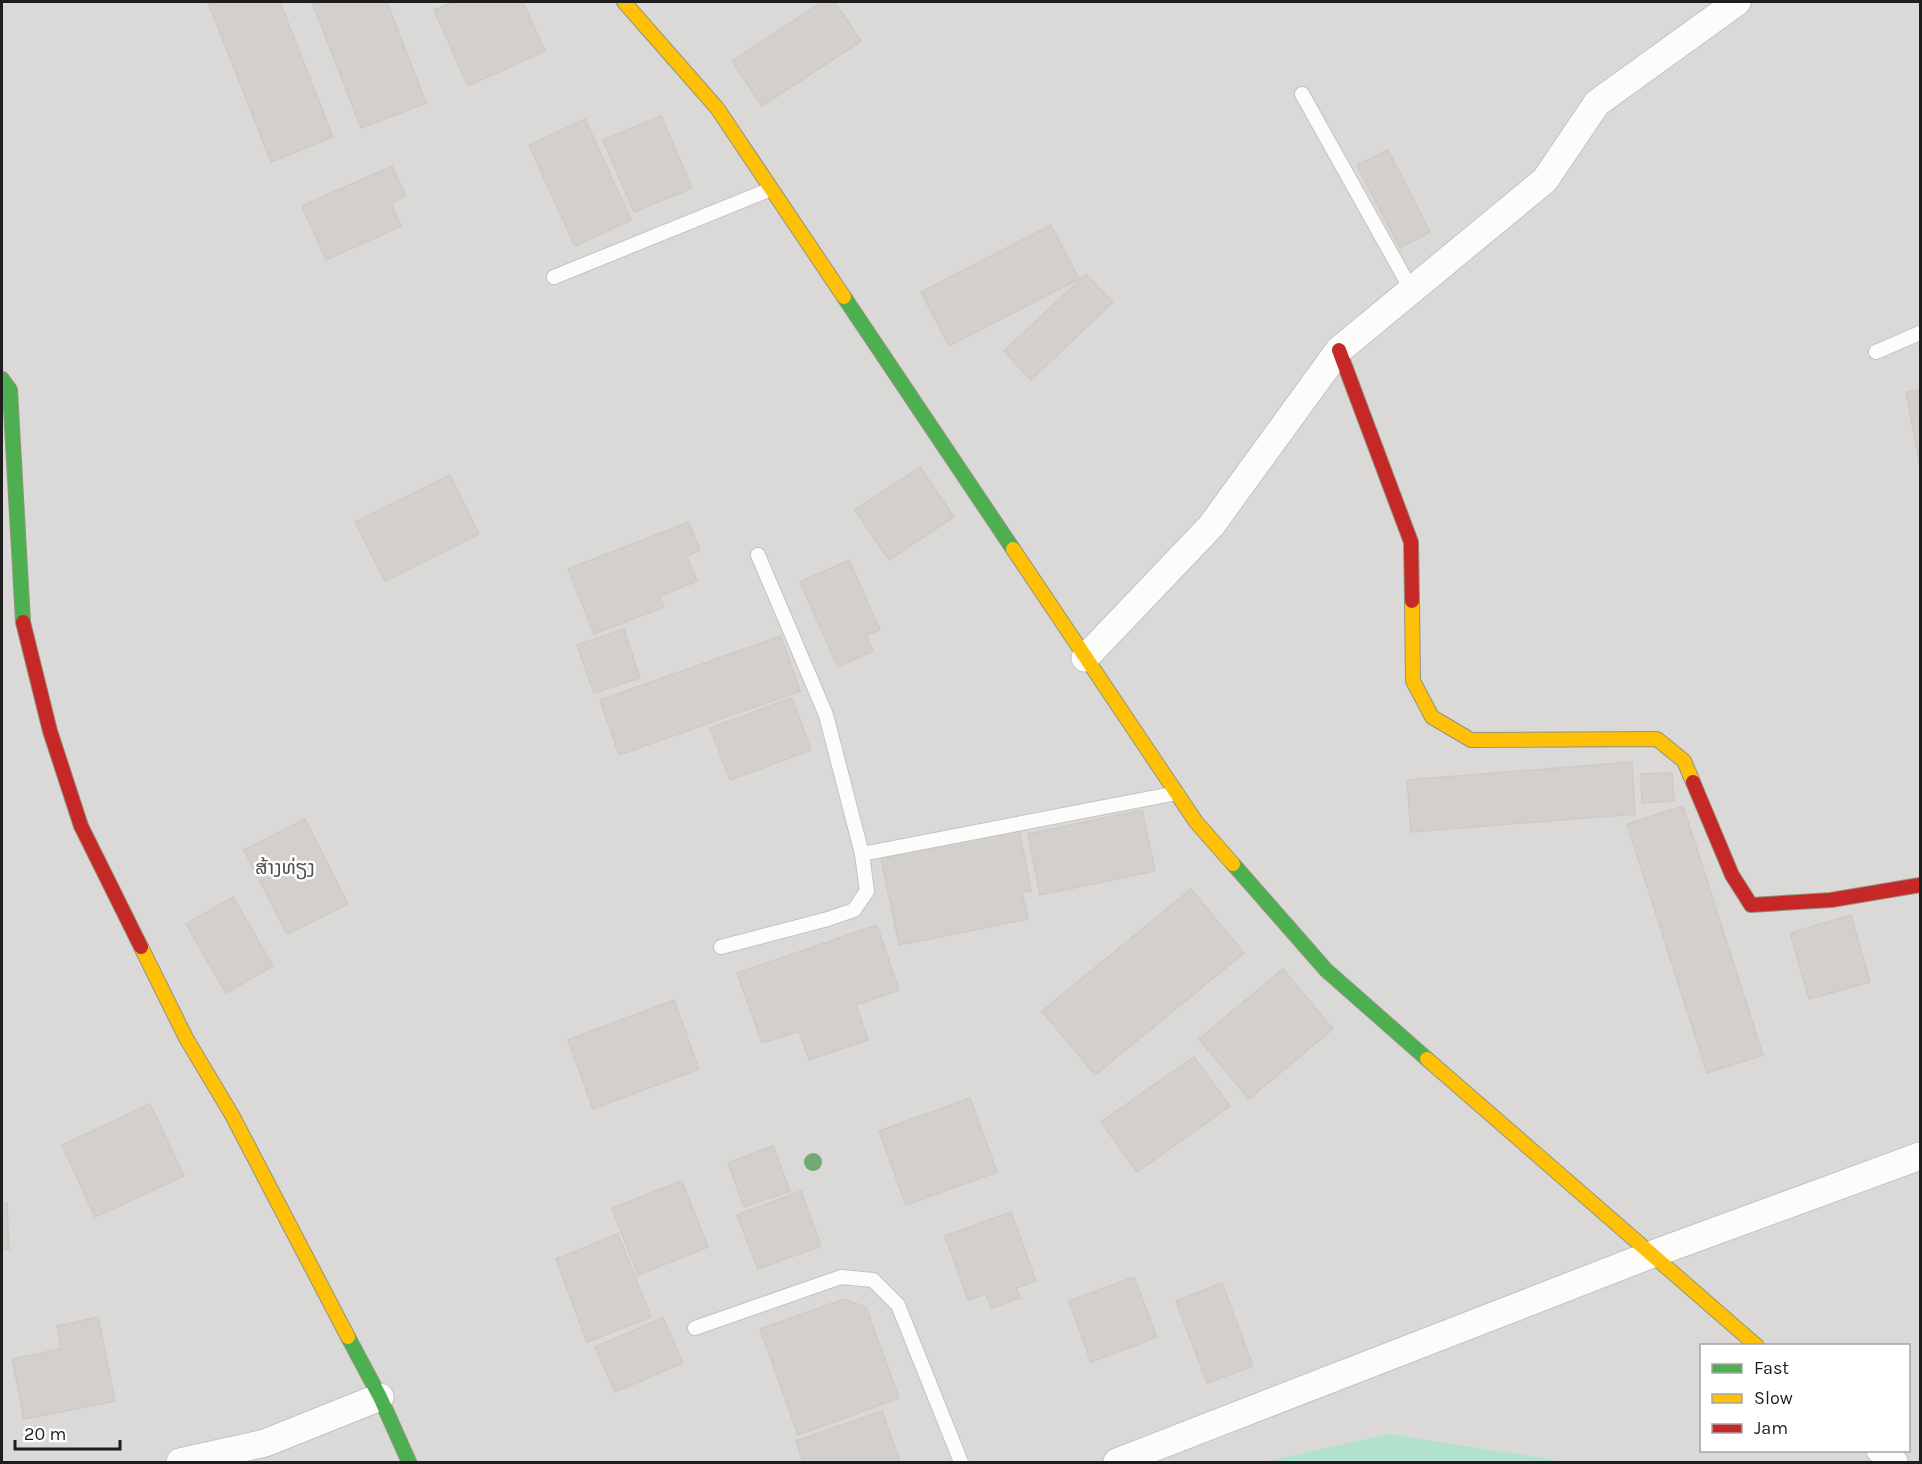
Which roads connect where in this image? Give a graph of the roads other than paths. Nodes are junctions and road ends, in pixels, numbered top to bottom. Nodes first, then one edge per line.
1 (624, 2) edge
2 (1737, 2) edge
3 (1302, 94) dead end
4 (771, 189) junction
5 (554, 277) dead end
6 (1412, 291) junction
7 (1920, 333) edge
8 (1339, 350) junction
9 (1876, 352) dead end
10 (2, 379) edge
11 (758, 555) dead end
12 (1085, 658) junction
13 (1177, 794) junction
14 (862, 854) junction
15 (1920, 885) edge
16 (721, 947) dead end
17 (1920, 1156) edge
18 (1650, 1255) junction
19 (695, 1328) dead end
20 (1755, 1344) edge
21 (380, 1396) junction
22 (1882, 1452) edge
23 (180, 1462) edge
24 (409, 1462) edge
25 (961, 1462) edge
26 (1117, 1462) edge
27 (1894, 1462) edge

1 - 4 street
2 - 6 street
3 - 6 lane
4 - 5 lane
4 - 12 street
6 - 8 street
7 - 9 lane
8 - 12 street
8 - 15 street
10 - 21 street
11 - 14 lane
12 - 13 street
13 - 14 lane
13 - 18 street
14 - 16 lane
17 - 18 street
18 - 20 street
18 - 26 street
19 - 25 lane
21 - 23 street
21 - 24 street
22 - 27 street

